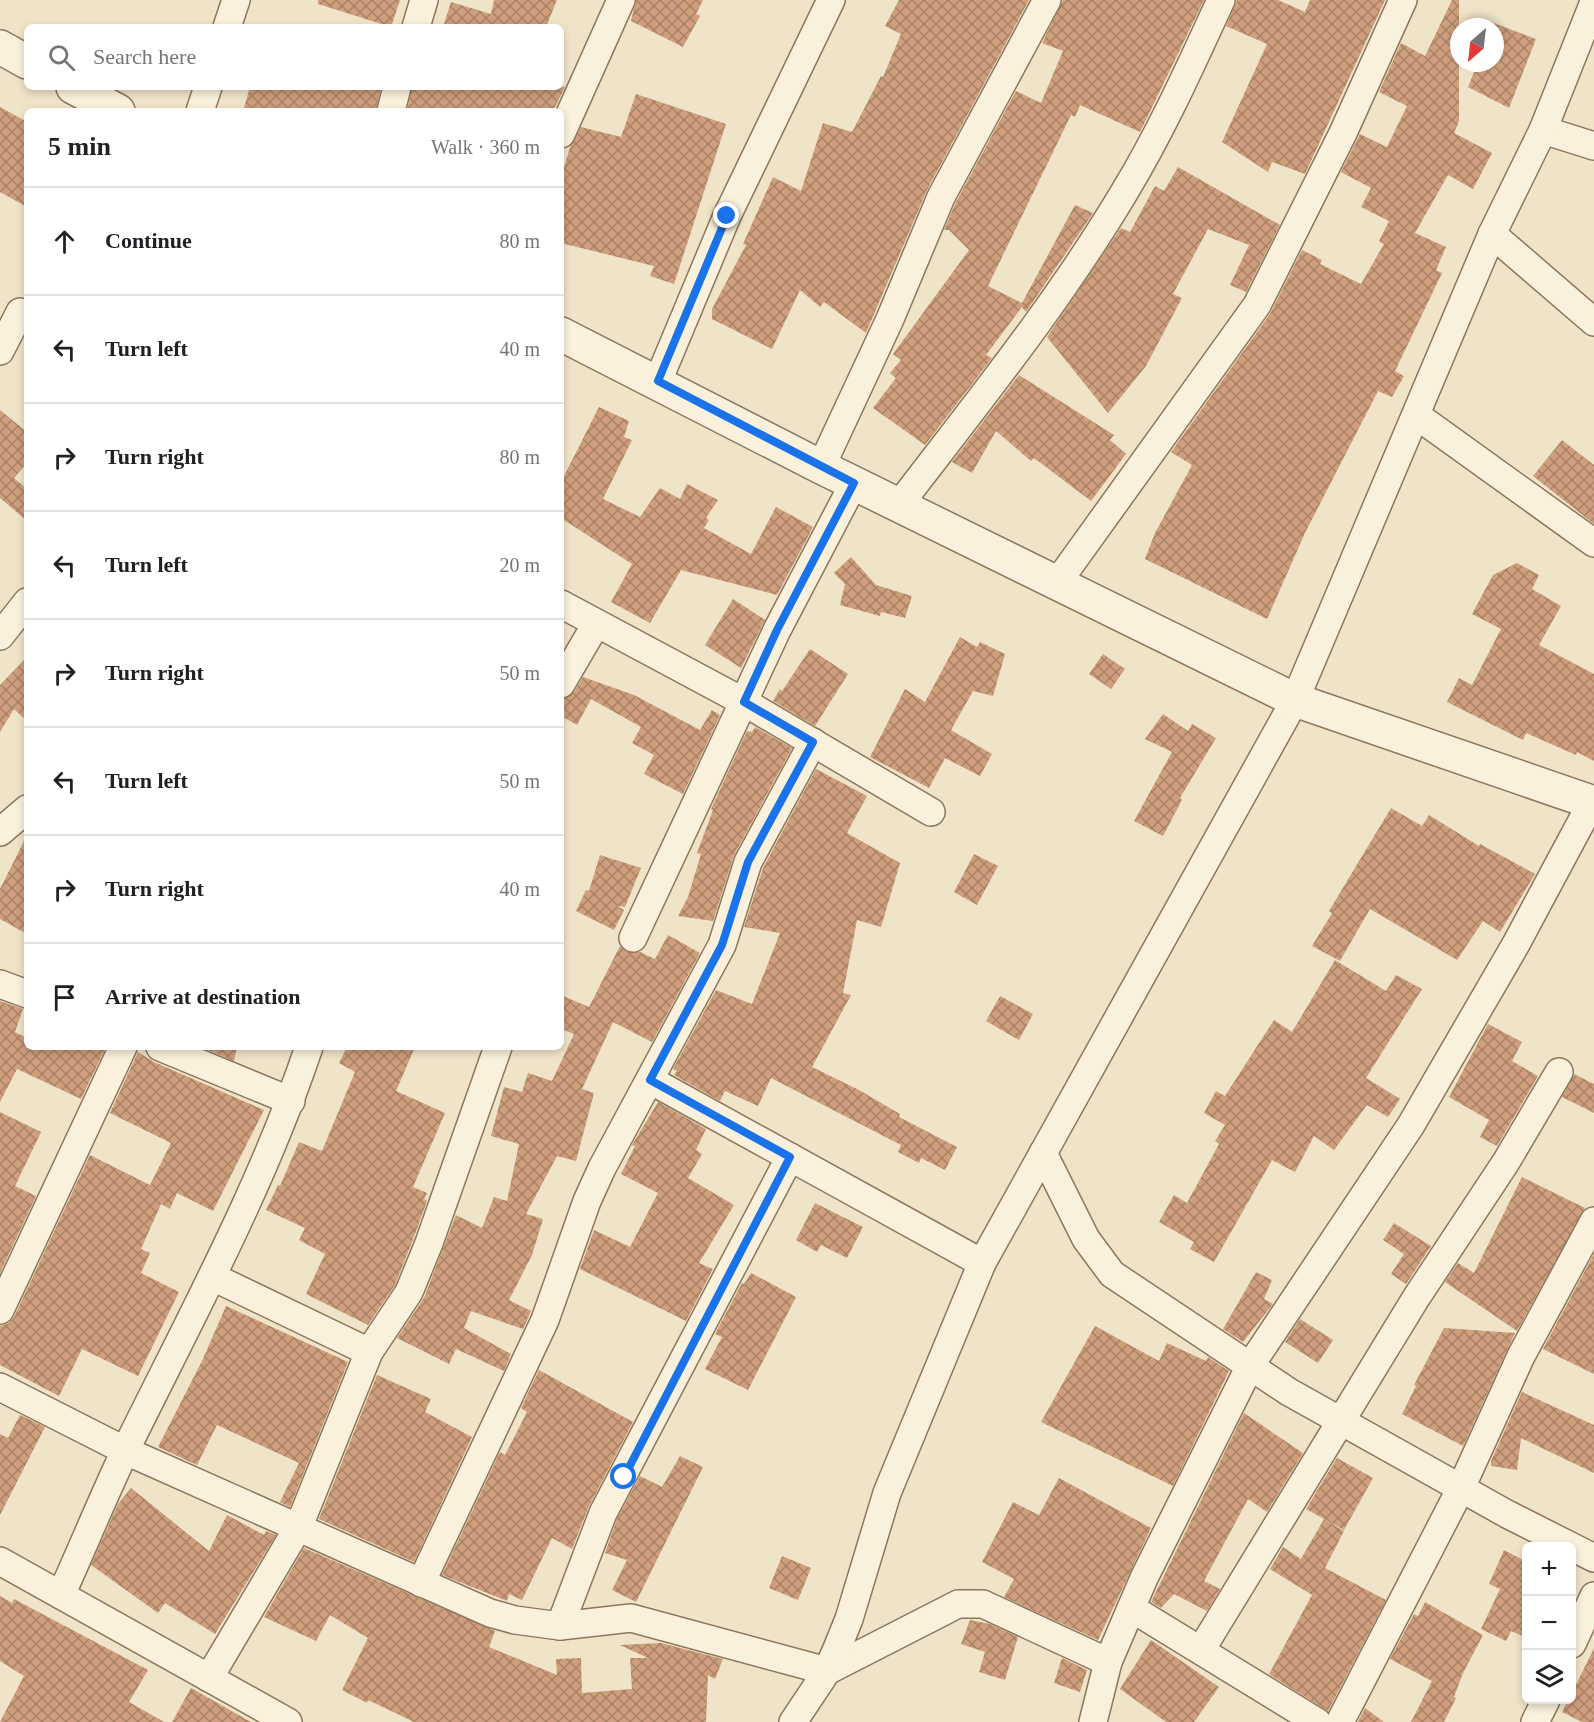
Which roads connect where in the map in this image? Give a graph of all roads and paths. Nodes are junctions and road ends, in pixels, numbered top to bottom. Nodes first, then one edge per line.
1 (236, 0) edge
2 (424, 0) edge
3 (621, 0) edge
4 (831, 0) edge
5 (1047, 0) edge
6 (1221, 0) edge
7 (1403, 0) edge
8 (1594, 2) edge
9 (228, 24) edge
10 (417, 24) edge
11 (0, 47) edge
12 (24, 60) edge
13 (80, 90) edge
14 (207, 90) edge
15 (396, 90) edge
16 (112, 108) edge
17 (201, 108) edge
18 (392, 108) edge
19 (564, 127) edge
20 (1543, 130) junction
21 (1594, 146) edge
22 (1492, 234) junction
23 (16, 310) edge
24 (1594, 322) edge
25 (564, 335) edge
26 (0, 351) edge
27 (658, 381) junction
28 (1416, 415) junction
29 (821, 467) junction
30 (854, 483) junction
31 (899, 505) junction
32 (1594, 543) edge
33 (1057, 583) junction
34 (24, 606) edge
35 (564, 606) edge
36 (596, 624) junction
37 (0, 636) edge
38 (564, 679) edge
39 (1296, 700) junction
40 (744, 702) junction
41 (813, 742) junction
42 (1593, 803) edge
43 (24, 812) edge
44 (931, 812) dead end
45 (0, 832) edge
46 (633, 938) dead end
47 (0, 984) edge
48 (24, 993) edge
49 (122, 1050) edge
50 (167, 1050) edge
51 (308, 1050) edge
52 (497, 1050) edge
53 (1559, 1072) dead end
54 (650, 1080) junction
55 (291, 1101) junction
56 (1043, 1153) junction
57 (790, 1157) junction
58 (1594, 1221) edge
59 (982, 1263) junction
60 (213, 1277) junction
61 (0, 1310) edge
62 (369, 1352) junction
63 (1250, 1366) junction
64 (0, 1387) edge
65 (1340, 1420) junction
66 (126, 1451) junction
67 (1461, 1488) junction
68 (299, 1526) junction
69 (1594, 1558) edge
70 (0, 1561) edge
71 (421, 1583) junction
72 (62, 1595) junction
73 (1594, 1596) edge
74 (1131, 1608) junction
75 (560, 1626) junction
76 (1576, 1635) edge
77 (1201, 1650) junction
78 (1108, 1662) junction
79 (827, 1671) junction
80 (209, 1678) junction
81 (1544, 1704) edge
82 (288, 1722) edge
83 (793, 1722) edge
84 (1093, 1722) edge
85 (1317, 1722) edge
86 (1340, 1722) edge
87 (1535, 1722) edge

1 - 9 street
2 - 10 street
3 - 19 street
4 - 27 street
5 - 29 street
6 - 31 street
7 - 33 street
8 - 20 street
11 - 12 street
13 - 16 street
14 - 17 street
15 - 18 street
20 - 21 street
20 - 22 street
22 - 24 street
22 - 28 street
23 - 26 street
25 - 27 street
27 - 29 street
28 - 32 street
28 - 39 street
29 - 30 street
30 - 31 street
30 - 40 street
31 - 33 street
33 - 39 street
34 - 37 street
35 - 36 street
36 - 38 street
36 - 40 street
39 - 42 street
39 - 56 street
40 - 41 street
40 - 46 street
41 - 44 street
41 - 54 street
42 - 63 street
43 - 45 street
47 - 48 street
49 - 61 street
50 - 55 street
51 - 55 street
52 - 62 street
53 - 65 street
54 - 57 street
54 - 71 street
55 - 60 street
56 - 59 street
56 - 63 street
57 - 59 street
57 - 75 street
58 - 67 street
59 - 79 street
60 - 62 street
60 - 66 street
62 - 68 street
63 - 65 street
63 - 74 street
64 - 66 street
65 - 67 street
65 - 77 street
66 - 68 street
66 - 72 street
67 - 69 street
67 - 86 street
68 - 71 street
68 - 80 street
70 - 72 street
71 - 75 street
72 - 80 street
73 - 76 street
74 - 77 street
74 - 78 street
75 - 79 street
77 - 85 street
78 - 79 street
78 - 84 street
79 - 83 street
80 - 82 street
81 - 87 street

